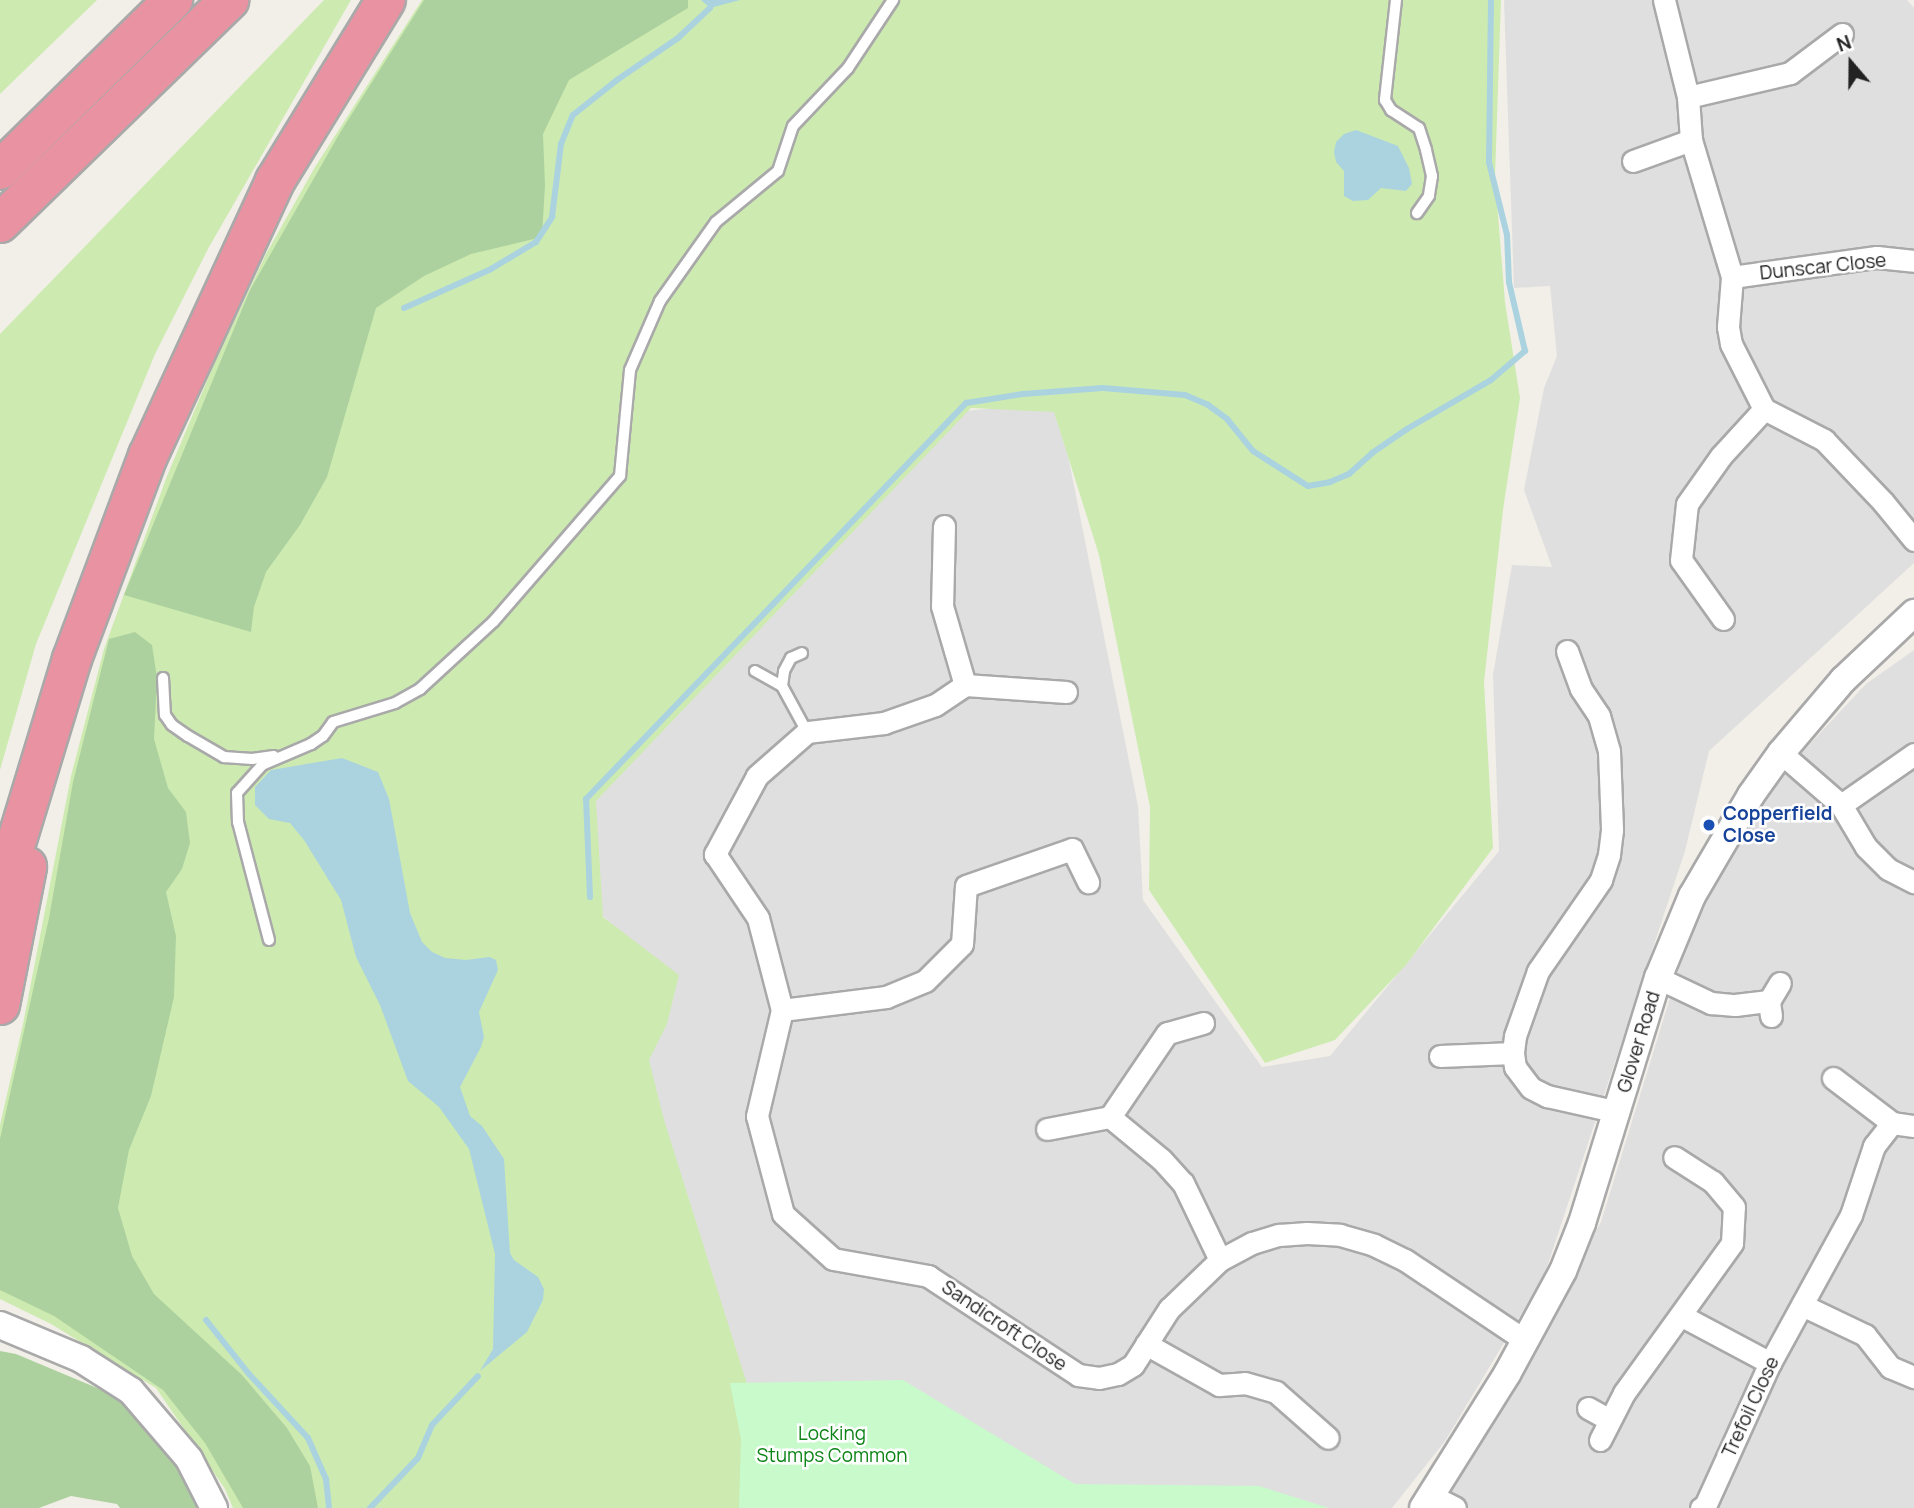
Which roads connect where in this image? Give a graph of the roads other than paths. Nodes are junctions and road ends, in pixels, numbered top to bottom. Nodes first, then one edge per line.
1 (173, 0) edge
2 (229, 0) edge
3 (386, 0) edge
4 (893, 0) edge
5 (1396, 0) edge
6 (1664, 0) edge
7 (1842, 34) dead end
8 (1688, 97) junction
9 (1691, 140) junction
10 (1633, 161) dead end
11 (0, 170) edge
12 (1417, 213) dead end
13 (0, 223) edge
14 (1914, 261) edge
15 (1732, 277) junction
16 (1764, 409) junction
17 (944, 526) dead end
18 (1914, 540) edge
19 (95, 600) junction
20 (1914, 613) edge
21 (1723, 620) dead end
22 (1567, 651) dead end
23 (802, 653) dead end
24 (755, 671) dead end
25 (163, 678) dead end
26 (965, 685) junction
27 (782, 686) junction
28 (1066, 692) dead end
29 (807, 732) junction
30 (1781, 753) junction
31 (1914, 754) edge
32 (280, 755) junction
33 (1842, 805) junction
34 (1914, 881) edge
35 (1088, 882) dead end
36 (0, 896) edge
37 (269, 940) dead end
38 (1658, 978) junction
39 (1774, 1000) dead end
40 (0, 1005) edge
41 (782, 1010) junction
42 (1203, 1023) dead end
43 (1513, 1053) junction
44 (1440, 1056) dead end
45 (1833, 1078) dead end
46 (1618, 1112) junction
47 (1110, 1117) junction
48 (1892, 1123) junction
49 (1914, 1126) edge
50 (1047, 1129) dead end
51 (1674, 1157) dead end
52 (1220, 1260) junction
53 (1802, 1305) junction
54 (1682, 1316) junction
55 (0, 1325) edge
56 (1526, 1341) junction
57 (1146, 1344) junction
58 (1770, 1363) junction
59 (1914, 1377) edge
60 (1588, 1408) dead end
61 (1608, 1419) junction
62 (1328, 1438) dead end
63 (1600, 1440) dead end
64 (1427, 1502) edge
65 (1704, 1507) edge
66 (214, 1508) edge
67 (1455, 1508) edge

1 - 11 highway
2 - 13 highway
3 - 19 highway
4 - 32 lane
5 - 12 lane
6 - 8 street
7 - 8 street
8 - 9 street
9 - 10 street
9 - 15 street
14 - 15 street, Dunscar Close
15 - 16 street
16 - 18 street
16 - 21 street
17 - 26 street
19 - 36 highway
19 - 40 highway
20 - 30 street, Glover Road
22 - 43 street
23 - 27 lane
24 - 27 lane
25 - 32 lane
26 - 28 street
26 - 29 street
27 - 29 lane
29 - 41 street, Sandicroft Close
30 - 33 street
30 - 38 street, Glover Road
31 - 33 street
32 - 37 lane
33 - 34 street
35 - 41 street
38 - 39 street
38 - 46 street, Glover Road
41 - 57 street, Sandicroft Close
42 - 47 street
43 - 44 street
43 - 46 street
45 - 48 street
46 - 56 street, Glover Road
47 - 50 street
47 - 52 street
48 - 49 street
48 - 53 street, Trefoil Close
51 - 54 street
52 - 56 street, Sandicroft Close
52 - 57 street, Sandicroft Close
53 - 58 street, Trefoil Close
53 - 59 street
54 - 58 street
54 - 61 street
55 - 66 street
56 - 64 street, Glover Road
57 - 62 street
58 - 65 street, Trefoil Close
60 - 61 street
61 - 63 street
64 - 67 street

